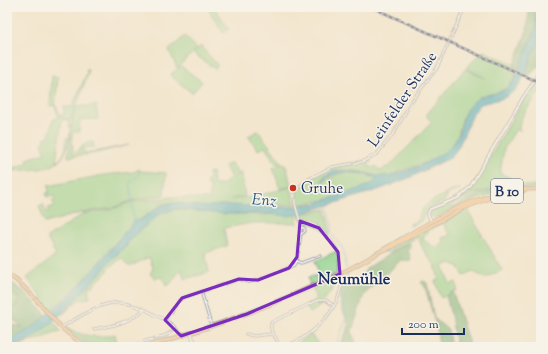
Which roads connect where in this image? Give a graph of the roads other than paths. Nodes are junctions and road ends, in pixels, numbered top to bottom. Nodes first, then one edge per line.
1 (465, 7) edge
2 (541, 72) edge
3 (541, 190) edge
4 (300, 221) junction
5 (432, 224) junction
6 (300, 227) junction
7 (300, 236) junction
8 (320, 256) dead end
9 (296, 261) junction
10 (342, 273) junction
11 (7, 274) edge
12 (201, 291) junction
13 (334, 306) junction
14 (144, 309) junction
15 (165, 320) junction
16 (62, 327) junction
17 (211, 327) junction
18 (175, 328) junction
19 (94, 329) dead end
20 (191, 333) junction
21 (246, 334) dead end
22 (272, 334) junction
23 (181, 336) junction
24 (139, 343) dead end
25 (219, 344) dead end
26 (91, 347) edge
27 (143, 347) edge
28 (201, 347) edge
29 (212, 347) edge
30 (279, 347) edge
31 (285, 347) edge

1 - 4 street, Leinfelder Straße
2 - 5 street
3 - 5 main road, B 10
4 - 6 street
4 - 10 street
5 - 10 main road, B 10
6 - 7 street
6 - 7 street
7 - 9 street
8 - 9 street
9 - 12 street
10 - 13 street
10 - 17 main road, B 10
11 - 16 main road
12 - 15 street
12 - 17 street
13 - 22 street
13 - 31 street
14 - 15 street
14 - 16 street
14 - 19 street
15 - 18 street
16 - 26 main road
17 - 20 main road, B 10
18 - 23 street
18 - 24 street
20 - 23 main road, B 10
20 - 28 street
21 - 22 street
22 - 30 street
23 - 27 main road, B 10
25 - 29 street

